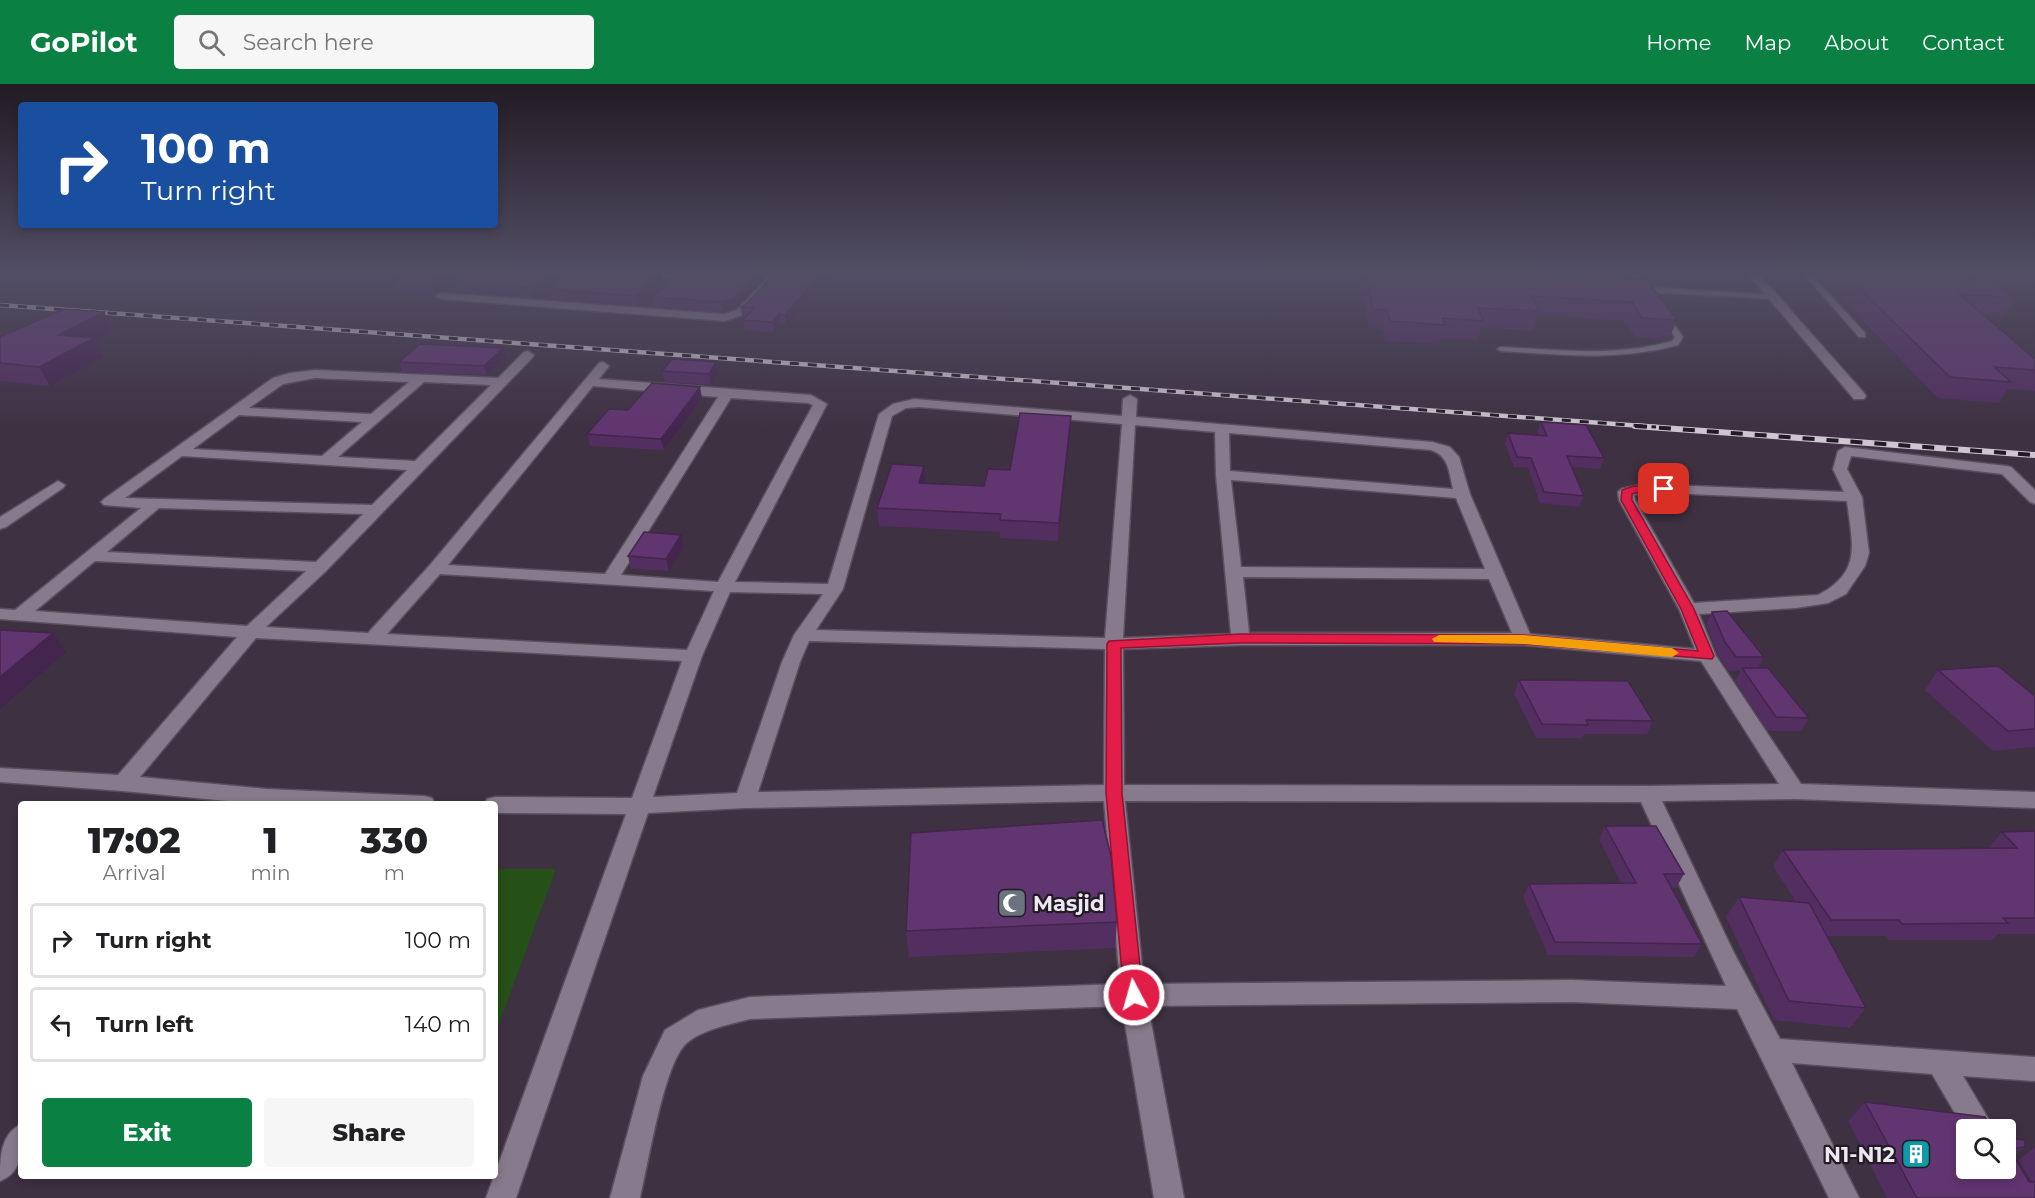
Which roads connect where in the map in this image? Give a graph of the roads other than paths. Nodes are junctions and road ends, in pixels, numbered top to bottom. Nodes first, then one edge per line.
1 (1670, 325) edge
2 (1797, 325) edge
3 (1853, 325) edge
4 (1862, 335) dead end
5 (1501, 349) dead end
6 (528, 356) dead end
7 (603, 366) dead end
8 (419, 380) junction
9 (502, 382) junction
10 (591, 382) junction
11 (727, 394) junction
12 (1858, 396) dead end
13 (1130, 399) dead end
14 (233, 411) junction
15 (373, 418) junction
16 (1129, 421) junction
17 (1222, 429) junction
18 (178, 452) junction
19 (327, 459) junction
20 (418, 466) junction
21 (1223, 475) junction
22 (58, 485) dead end
23 (1462, 494) junction
24 (1854, 497) junction
25 (2035, 499) edge
26 (155, 504) junction
27 (375, 510) junction
28 (0, 524) edge
29 (93, 556) junction
30 (320, 567) junction
31 (436, 569) junction
32 (1233, 572) junction
33 (1497, 574) junction
34 (610, 579) junction
35 (724, 587) junction
36 (835, 589) junction
37 (1688, 609) junction
38 (9, 615) edge
39 (251, 632) junction
40 (803, 635) junction
41 (374, 637) junction
42 (1241, 639) junction
43 (1524, 639) junction
44 (1114, 644) junction
45 (693, 656) junction
46 (1707, 656) junction
47 (0, 775) edge
48 (123, 783) junction
49 (1795, 791) junction
50 (1114, 793) junction
51 (1648, 794) junction
52 (745, 800) junction
53 (2035, 800) edge
54 (263, 801) edge
55 (498, 805) edge
56 (640, 806) junction
57 (1134, 995) junction
58 (1745, 998) junction
59 (1772, 1050) junction
60 (1939, 1062) junction
61 (2035, 1069) edge
62 (1974, 1119) edge
63 (18, 1142) edge
64 (0, 1167) edge
65 (501, 1198) edge
66 (626, 1198) edge
67 (1169, 1198) edge
68 (1844, 1198) edge

1 - 5 lane
2 - 12 street
3 - 4 lane
6 - 9 street
7 - 10 street
8 - 9 street
8 - 14 street
8 - 15 street
9 - 20 street
10 - 11 street
10 - 31 street
11 - 34 street
11 - 35 street
13 - 16 street
14 - 15 street
14 - 18 street
15 - 19 street
16 - 17 street
16 - 36 street
16 - 44 street
17 - 21 street
17 - 23 street
18 - 19 street
18 - 26 street
19 - 20 street
20 - 27 street
21 - 23 street
21 - 32 street
22 - 28 street
23 - 33 street
24 - 25 street
24 - 37 street
24 - 37 street
26 - 27 street
26 - 29 street
27 - 30 street
29 - 30 street
29 - 38 street
30 - 39 street
31 - 34 street
31 - 41 street
32 - 33 street
32 - 42 street
33 - 43 street
34 - 35 street
35 - 36 street
35 - 45 street
36 - 40 street
37 - 46 street
38 - 39 street
39 - 41 street
39 - 48 street
40 - 44 street
40 - 52 street
41 - 45 street
42 - 43 street
42 - 44 street
43 - 46 street
44 - 50 street
45 - 56 street
46 - 49 street
47 - 48 street
48 - 54 street
49 - 51 street
49 - 53 street
50 - 51 street
50 - 52 street
50 - 57 street
51 - 58 street
52 - 56 street
55 - 56 street
56 - 65 street
57 - 58 street
57 - 66 street
57 - 67 street
58 - 59 street
59 - 60 street
59 - 68 street
60 - 61 street
60 - 62 street
63 - 64 street

